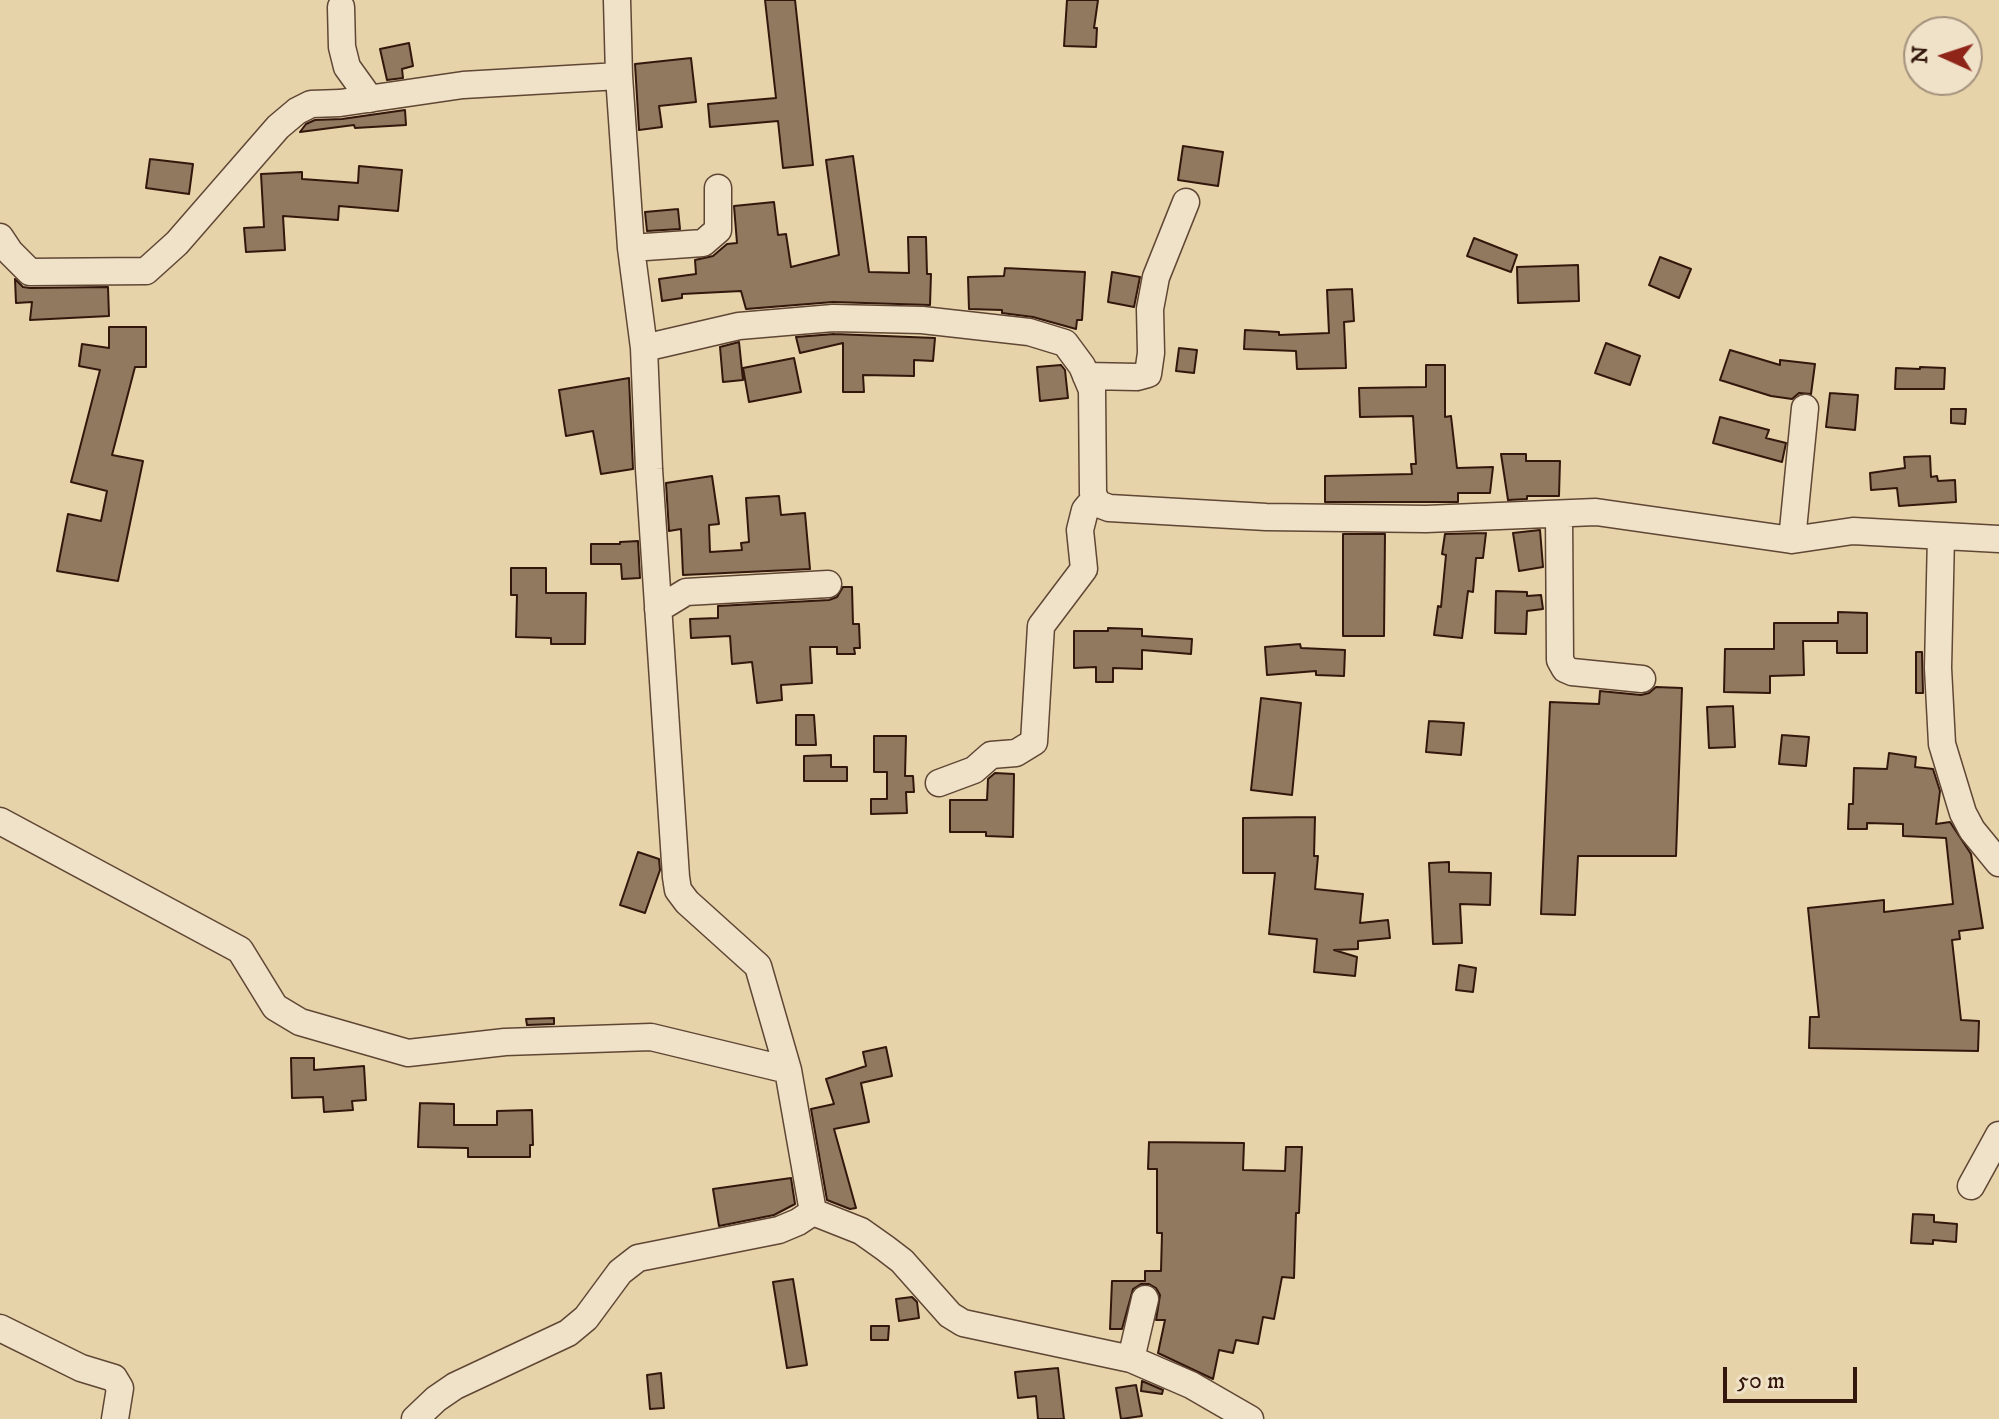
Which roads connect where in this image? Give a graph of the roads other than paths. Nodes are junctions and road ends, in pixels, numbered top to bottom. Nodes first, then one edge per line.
1 (617, 0) edge
2 (341, 7) dead end
3 (619, 76) junction
4 (370, 99) junction
5 (718, 188) dead end
6 (1186, 202) dead end
7 (0, 237) edge
8 (631, 248) junction
9 (0, 272) edge
10 (30, 272) junction
11 (644, 348) junction
12 (1086, 376) junction
13 (1805, 408) dead end
14 (1095, 498) junction
15 (1559, 514) junction
16 (1941, 536) junction
17 (1999, 539) edge
18 (1792, 540) junction
19 (828, 584) dead end
20 (658, 609) junction
21 (1642, 679) dead end
22 (939, 783) dead end
23 (0, 821) edge
24 (1999, 863) edge
25 (788, 1070) junction
26 (1999, 1135) edge
27 (1971, 1186) dead end
28 (813, 1212) junction
29 (1145, 1299) dead end
30 (0, 1328) edge
31 (1131, 1359) junction
32 (115, 1419) edge
33 (415, 1419) edge
34 (1250, 1419) edge

1 - 3 street
2 - 4 street
3 - 4 street
3 - 8 street
4 - 10 street
5 - 8 street
6 - 12 street
7 - 10 street
8 - 11 street
9 - 10 street
11 - 12 street
11 - 20 street
12 - 14 street
13 - 18 street
14 - 15 street
14 - 22 street
15 - 18 street
15 - 21 street
16 - 17 street
16 - 18 street
16 - 24 street
19 - 20 street
20 - 25 street
23 - 25 street
25 - 28 street
26 - 27 street
28 - 31 street
28 - 33 street
29 - 31 street
30 - 32 street
31 - 34 street

